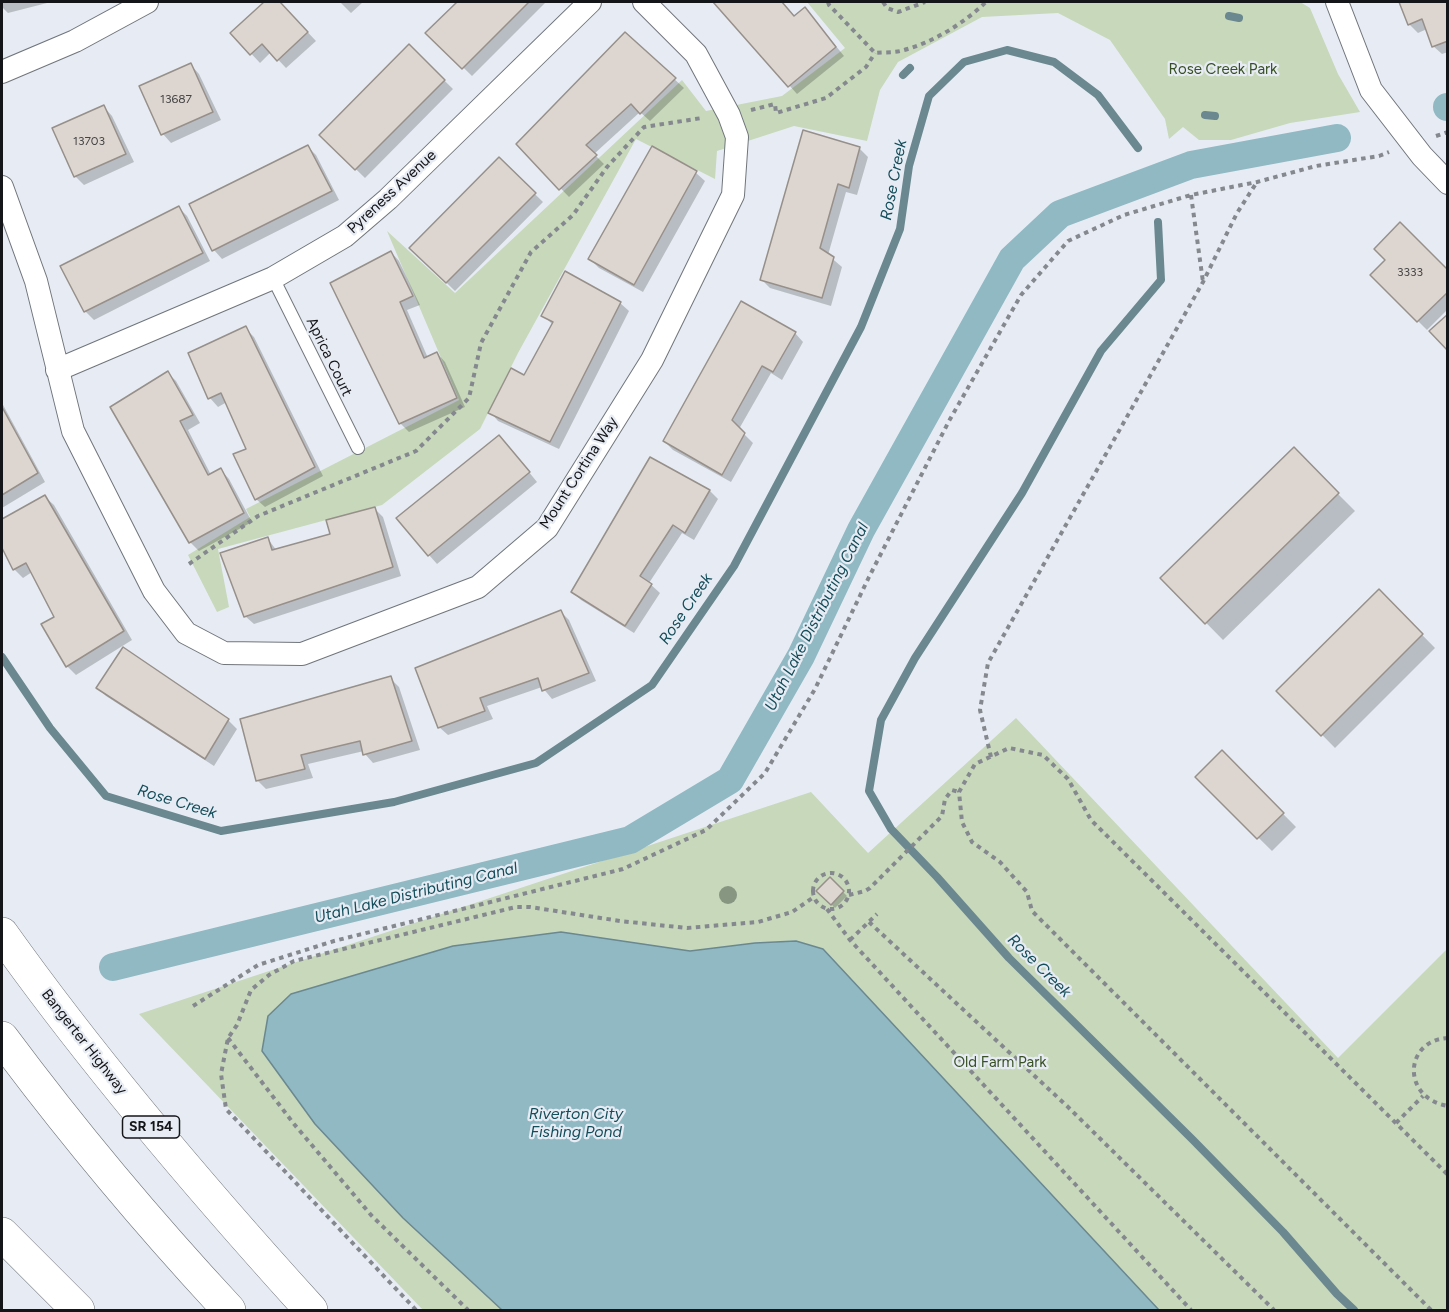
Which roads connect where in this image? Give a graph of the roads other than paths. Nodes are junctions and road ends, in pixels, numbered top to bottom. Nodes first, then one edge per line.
1 (147, 2) edge
2 (590, 2) edge
3 (644, 2) edge
4 (1337, 2) edge
5 (2, 72) edge
6 (1448, 183) edge
7 (2, 187) edge
8 (273, 278) junction
9 (57, 370) junction
10 (358, 448) dead end
11 (2, 934) edge
12 (2, 1038) edge
13 (2, 1234) edge
14 (78, 1311) edge
15 (229, 1311) edge
16 (311, 1311) edge

1 - 5 street
2 - 8 street, Pyreness Avenue
3 - 9 street, Mount Cortina Way
4 - 6 street
7 - 9 street, Mount Cortina Way
8 - 9 street, Pyreness Avenue
8 - 10 lane, Aprica Court
11 - 16 main road, Bangerter Highway / SR 154
12 - 15 main road
13 - 14 main road

